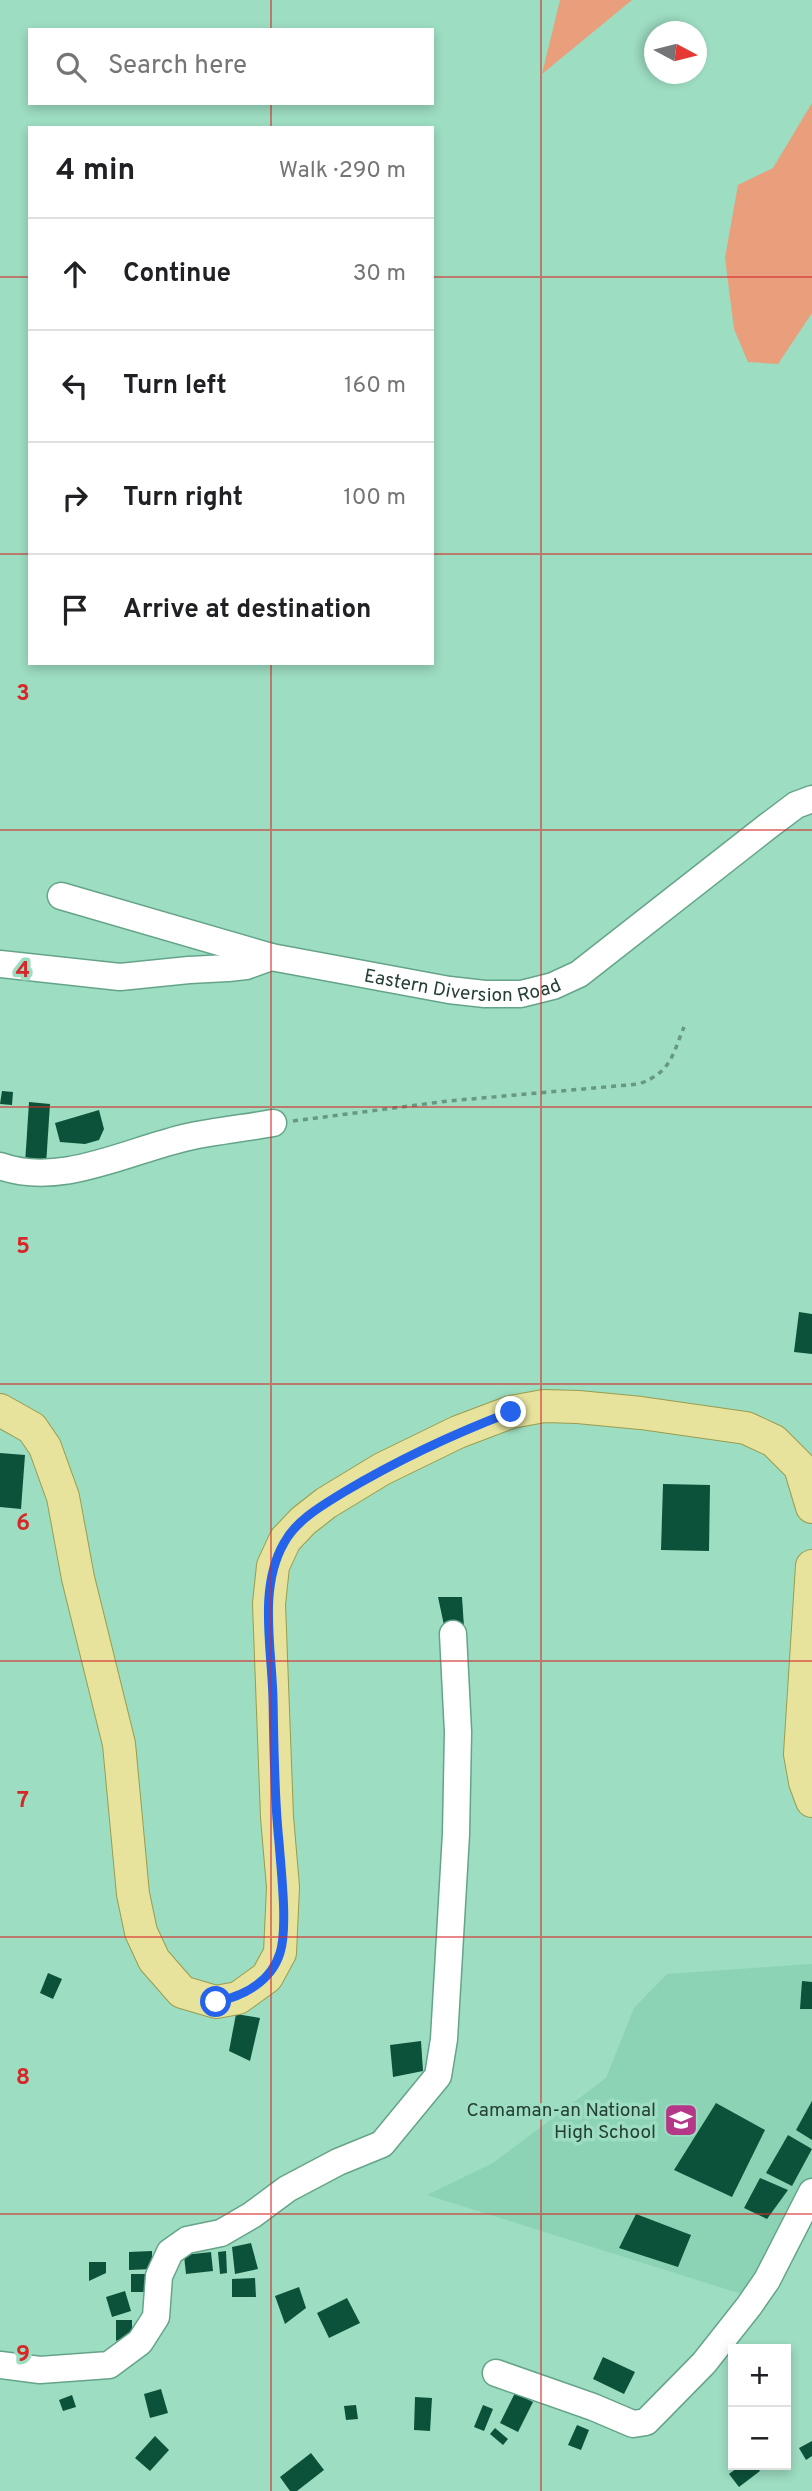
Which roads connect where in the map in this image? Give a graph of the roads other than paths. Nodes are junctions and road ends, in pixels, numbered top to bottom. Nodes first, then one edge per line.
1 (812, 799) edge
2 (61, 896) dead end
3 (271, 957) junction
4 (0, 964) edge
5 (273, 1123) road end
6 (0, 1166) edge
7 (0, 1410) edge
8 (812, 1507) edge
9 (812, 1566) edge
10 (453, 1634) dead end
11 (812, 1801) edge
12 (812, 2192) edge
13 (0, 2365) edge
14 (496, 2373) dead end

1 - 3 street, Eastern Diversion Road
2 - 3 street, Eastern Diversion Road
3 - 4 street
5 - 6 street
7 - 8 main road
9 - 11 main road
10 - 13 street
12 - 14 street

